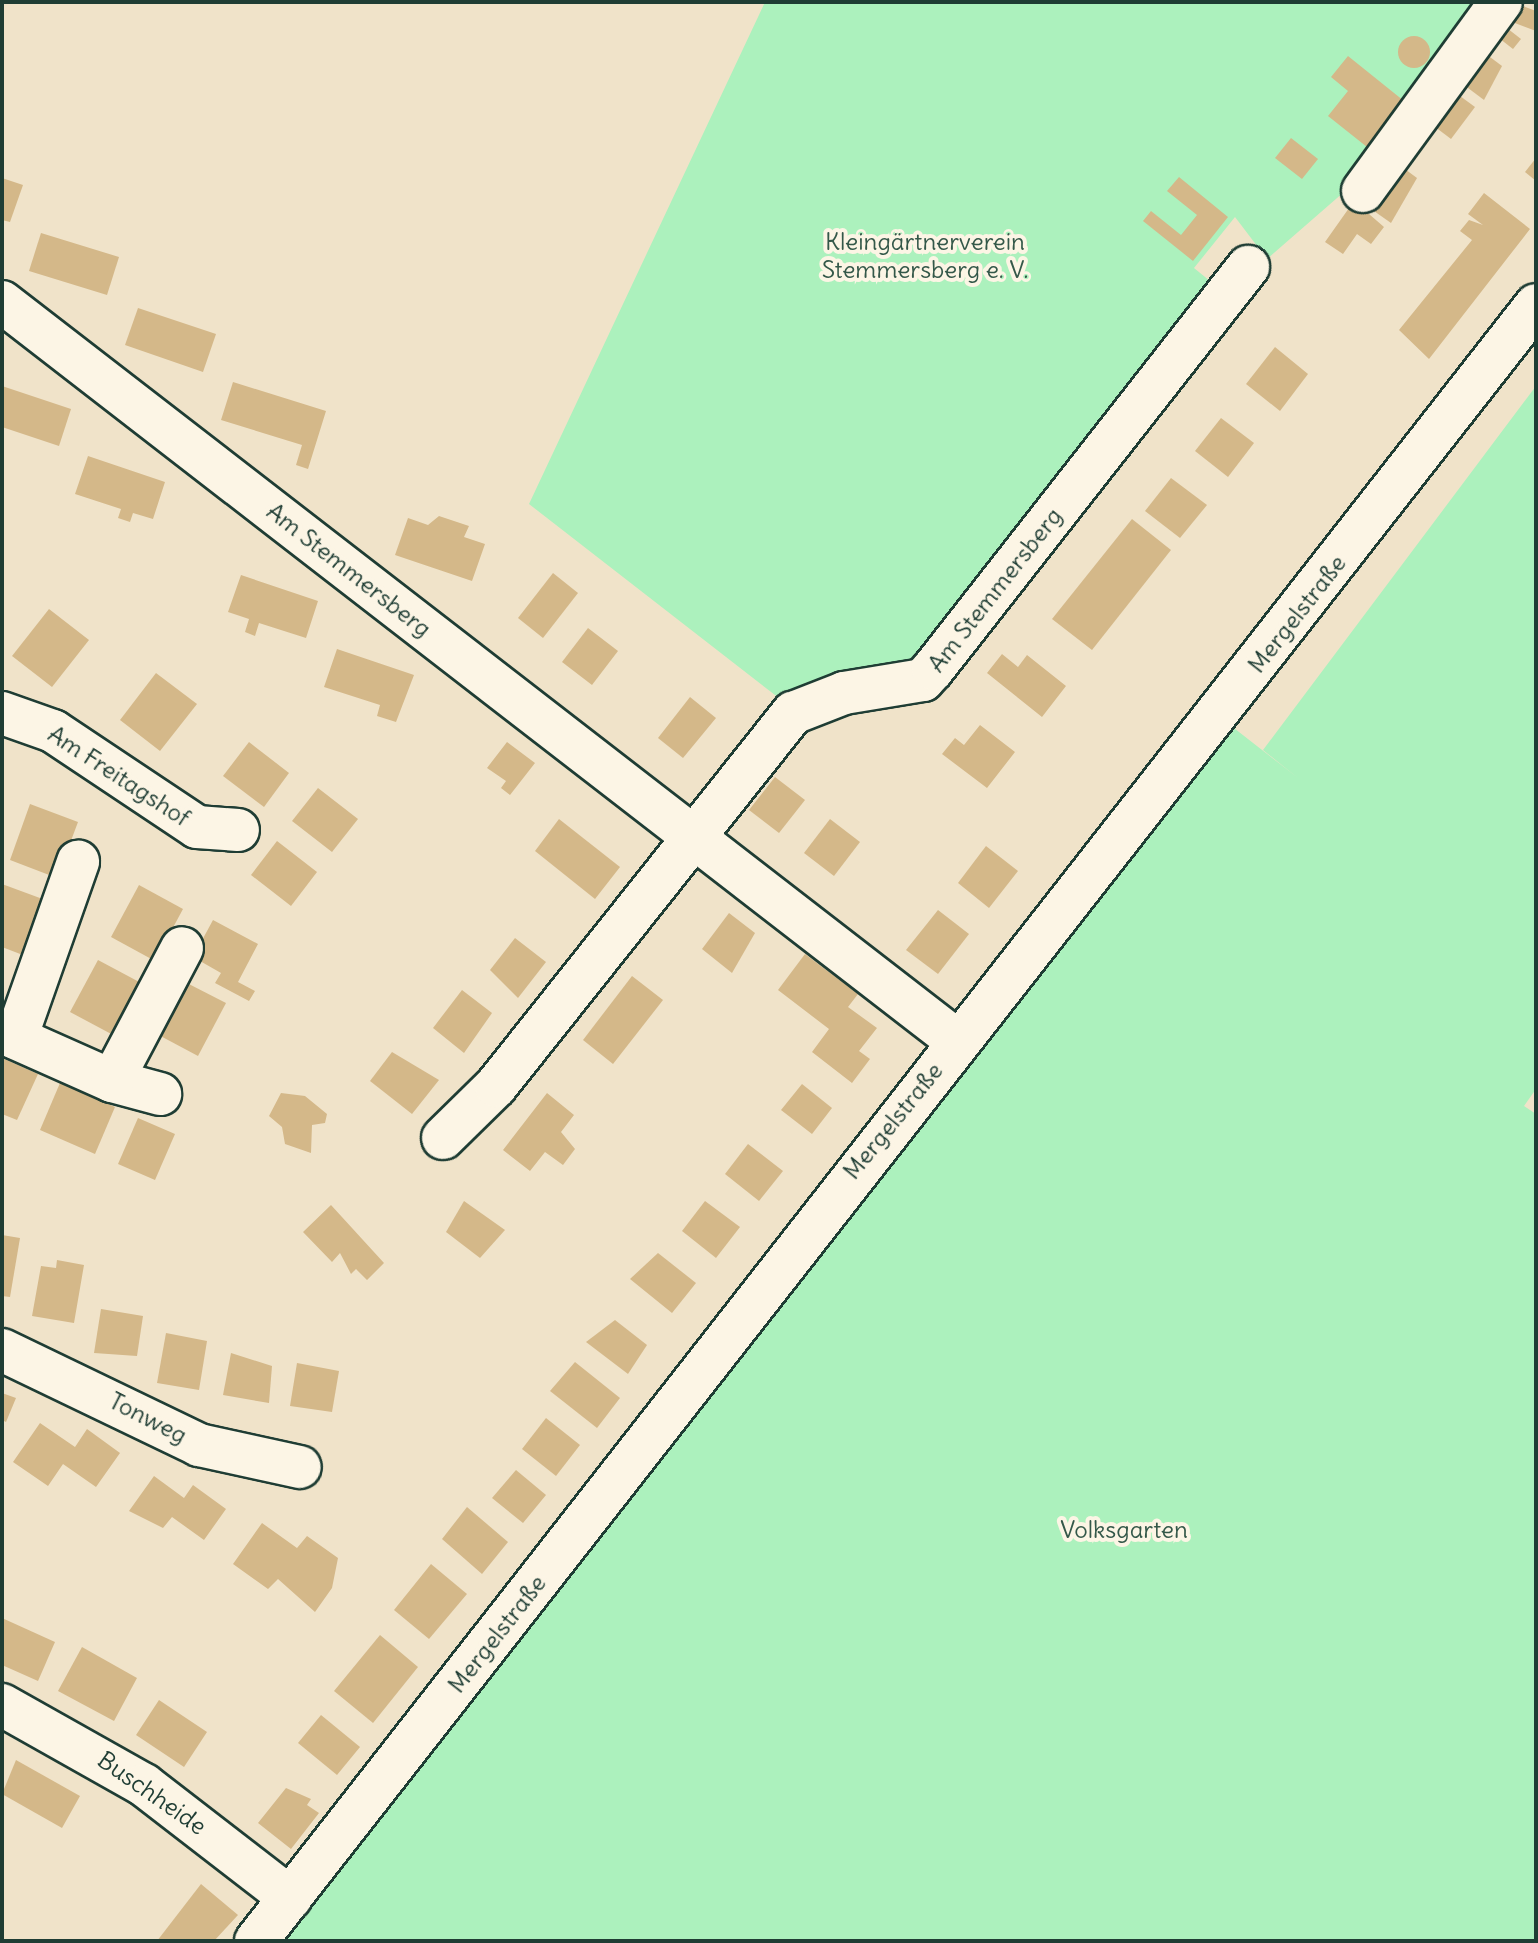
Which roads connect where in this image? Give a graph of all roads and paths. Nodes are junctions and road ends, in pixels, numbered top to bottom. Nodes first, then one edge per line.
1 (1501, 2) edge
2 (1363, 191) dead end
3 (1248, 267) dead end
4 (2, 302) edge
5 (1536, 305) edge
6 (2, 713) edge
7 (238, 830) dead end
8 (695, 840) junction
9 (78, 862) dead end
10 (182, 948) dead end
11 (9, 1035) edge
12 (957, 1041) junction
13 (112, 1081) junction
14 (160, 1094) dead end
15 (443, 1138) dead end
16 (2, 1350) edge
17 (300, 1467) dead end
18 (2, 1705) edge
19 (290, 1898) junction
20 (256, 1941) edge

1 - 2 street
3 - 8 street, Am Stemmersberg
4 - 8 street, Am Stemmersberg
5 - 12 street, Mergelstraße
6 - 7 street, Am Freitagshof
8 - 12 street, Am Stemmersberg
8 - 15 street, Am Stemmersberg
9 - 11 street
10 - 13 street
11 - 13 street
12 - 19 street, Mergelstraße
13 - 14 street
16 - 17 street, Tonweg
18 - 19 street, Buschheide
19 - 20 street, Mergelstraße

